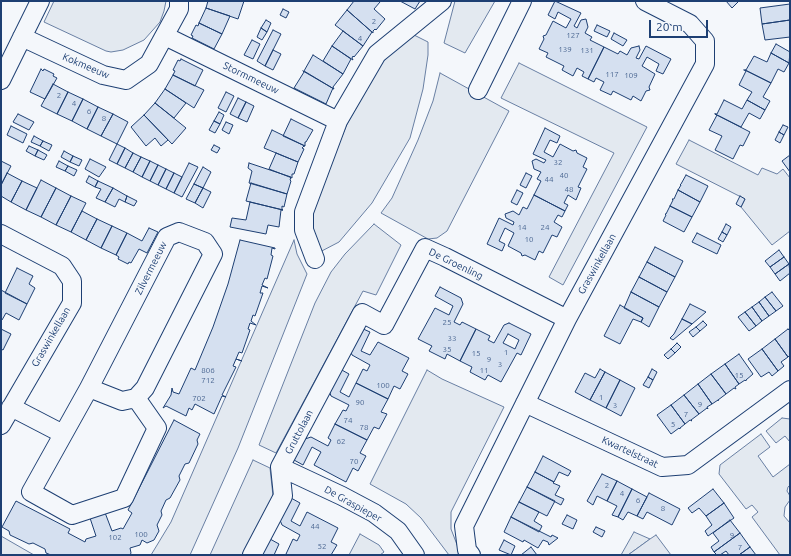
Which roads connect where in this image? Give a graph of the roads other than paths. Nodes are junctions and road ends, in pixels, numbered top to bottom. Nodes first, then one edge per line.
1 (40, 1) edge
2 (179, 1) edge
3 (442, 1) edge
4 (522, 1) edge
5 (645, 1) edge
6 (165, 36) junction
7 (22, 37) junction
8 (1, 80) edge
9 (478, 90) dead end
10 (338, 121) junction
11 (1, 234) edge
12 (315, 259) dead end
13 (362, 313) joint
14 (567, 319) junction
15 (89, 388) junction
16 (790, 390) edge
17 (136, 398) junction
18 (525, 403) junction
19 (10, 407) junction
20 (1, 425) edge
21 (63, 434) junction
22 (280, 467) junction
23 (252, 555) edge
24 (415, 555) edge
25 (471, 555) edge

1 - 7 street
2 - 6 street, Kokmeeuw
3 - 10 street
4 - 9 street
5 - 14 street, Graswinkellaan
6 - 7 street, Kokmeeuw
6 - 10 street, Stormmeeuw
7 - 8 street
10 - 12 street
11 - 19 street, Graswinkellaan
13 - 14 street, De Groenling
13 - 22 street, Gruttolaan
14 - 18 street, Graswinkellaan
15 - 17 street
15 - 17 street, Zilvermeeuw
15 - 21 street, Zilvermeeuw
16 - 18 street, Kwartelstraat
17 - 21 street, Zilvermeeuw
18 - 25 street, Graswinkellaan
19 - 20 street, Graswinkellaan
19 - 21 street
22 - 23 street
22 - 24 street, De Graspieper

